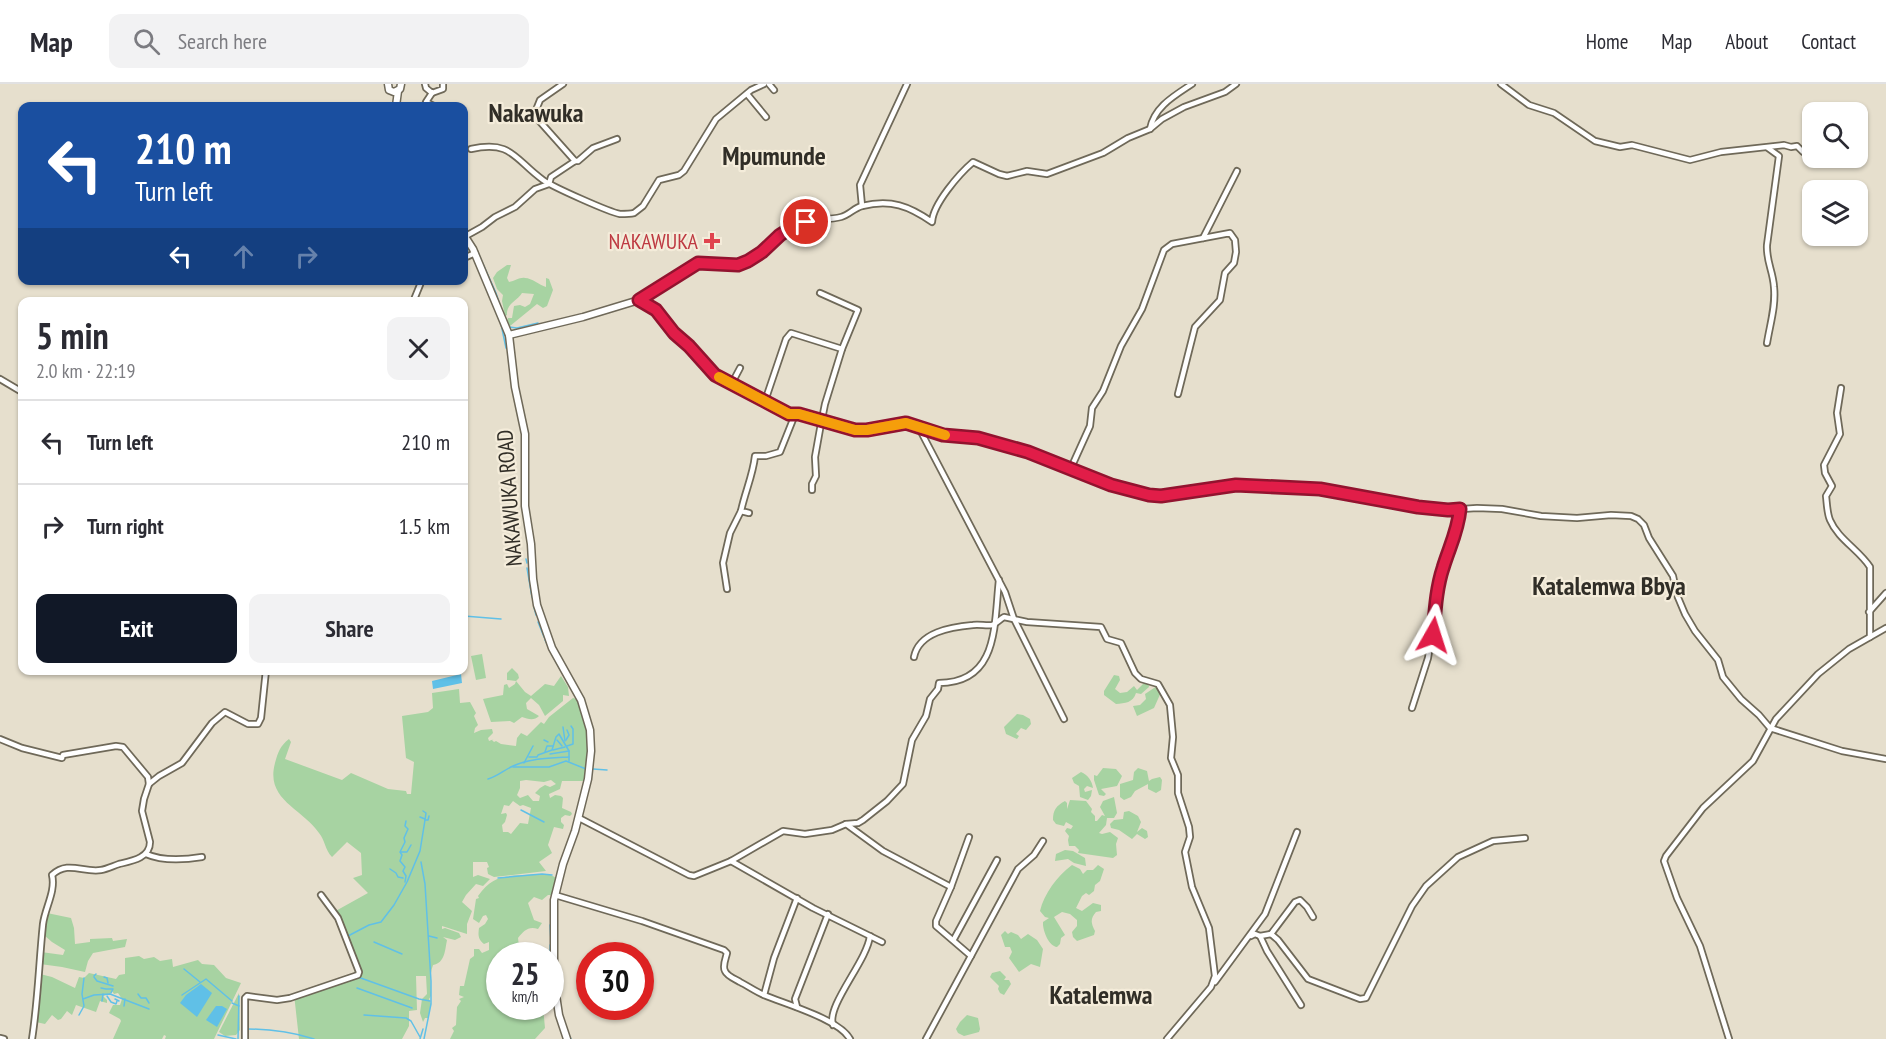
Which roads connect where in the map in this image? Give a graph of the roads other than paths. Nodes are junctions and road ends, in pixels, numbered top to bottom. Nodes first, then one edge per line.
1 (382, 84) edge
2 (401, 84) edge
3 (425, 84) edge
4 (443, 84) edge
5 (563, 84) edge
6 (747, 84) edge
7 (764, 84) edge
8 (770, 84) edge
9 (907, 84) edge
10 (1192, 84) edge
11 (1236, 84) edge
12 (1501, 84) edge
13 (392, 89) edge
14 (774, 90) dead end
15 (749, 92) junction
16 (432, 93) junction
17 (426, 102) edge
18 (766, 117) dead end
19 (1150, 129) junction
20 (617, 139) dead end
21 (1768, 148) junction
22 (471, 149) dead end
23 (1802, 151) edge
24 (575, 161) junction
25 (1237, 171) dead end
26 (549, 184) junction
27 (862, 206) junction
28 (468, 234) edge
29 (1203, 238) junction
30 (468, 242) edge
31 (475, 253) junction
32 (468, 256) edge
33 (820, 292) dead end
34 (639, 300) junction
35 (509, 335) junction
36 (1767, 343) dead end
37 (842, 349) junction
38 (740, 368) dead end
39 (0, 379) edge
40 (731, 385) junction
41 (1841, 388) dead end
42 (18, 390) edge
43 (1178, 394) dead end
44 (765, 401) junction
45 (789, 414) junction
46 (822, 422) junction
47 (917, 426) junction
48 (1071, 468) junction
49 (1236, 485) joint
50 (812, 490) dead end
51 (1460, 509) junction
52 (741, 511) junction
53 (749, 513) dead end
54 (999, 580) junction
55 (727, 589) dead end
56 (1886, 593) edge
57 (1869, 612) junction
58 (1014, 619) junction
59 (994, 625) junction
60 (1886, 628) edge
61 (1869, 637) junction
62 (914, 657) dead end
63 (265, 675) edge
64 (1412, 708) dead end
65 (1064, 719) dead end
66 (1770, 728) junction
67 (0, 739) edge
68 (1886, 759) edge
69 (159, 776) junction
70 (148, 777) junction
71 (150, 784) junction
72 (579, 818) junction
73 (846, 824) junction
74 (1297, 832) dead end
75 (969, 837) dead end
76 (1525, 838) dead end
77 (1043, 841) dead end
78 (146, 854) junction
79 (202, 857) dead end
80 (997, 860) dead end
81 (731, 861) junction
82 (951, 887) junction
83 (321, 895) dead end
84 (555, 895) junction
85 (797, 898) junction
86 (828, 914) junction
87 (1312, 917) dead end
88 (1271, 934) junction
89 (870, 936) junction
90 (1260, 936) junction
91 (1249, 937) junction
92 (954, 939) junction
93 (882, 942) dead end
94 (971, 956) junction
95 (1211, 987) junction
96 (764, 995) junction
97 (795, 999) junction
98 (788, 1002) junction
99 (1301, 1005) dead end
100 (797, 1007) junction
101 (831, 1018) junction
102 (825, 1021) junction
103 (833, 1025) junction
104 (32, 1039) edge
105 (245, 1039) edge
106 (567, 1039) edge
107 (850, 1039) edge
108 (926, 1039) edge
109 (1167, 1039) edge
110 (1729, 1039) edge

1 - 13 main road
2 - 13 main road
3 - 16 street
4 - 16 street
5 - 24 street
6 - 15 street
7 - 15 street
8 - 14 street
9 - 27 street
10 - 19 street
11 - 19 street
12 - 21 street
15 - 18 street
15 - 26 street
16 - 17 street
19 - 27 street
20 - 24 street
21 - 23 street
21 - 36 street
22 - 26 street
24 - 26 street
25 - 29 street
26 - 28 street
27 - 34 street
29 - 43 street
29 - 48 street
30 - 31 main road, NAKAWUKA ROAD
31 - 32 street
31 - 35 main road, NAKAWUKA ROAD
33 - 37 street
34 - 35 main road
34 - 40 main road
35 - 72 main road, NAKAWUKA ROAD
37 - 44 street
37 - 46 street
38 - 40 street
39 - 42 street
40 - 44 main road
41 - 57 street
44 - 45 main road
45 - 46 main road
45 - 52 street
46 - 47 main road
46 - 50 street
47 - 48 main road
47 - 54 street
48 - 49 main road
49 - 51 street
51 - 64 street
51 - 66 street
52 - 53 street
52 - 55 street
54 - 58 street
54 - 59 street
56 - 57 street
57 - 61 street
58 - 59 street
58 - 65 street
58 - 95 street
59 - 62 street
59 - 73 street
60 - 61 street
61 - 66 street
63 - 69 street
66 - 68 street
66 - 110 street
67 - 70 street
69 - 70 street
69 - 71 street
70 - 71 street
71 - 78 street
72 - 81 street
72 - 84 main road, NAKAWUKA ROAD
73 - 81 street
73 - 82 street
74 - 91 street
75 - 82 street
76 - 88 street
77 - 94 street
78 - 79 street
78 - 104 street
80 - 92 street
81 - 85 street
82 - 92 street
83 - 105 street
84 - 96 street
84 - 106 main road, NAKAWUKA ROAD
85 - 86 street
85 - 96 street
86 - 89 street
86 - 97 street
87 - 88 street
88 - 90 street
89 - 93 street
89 - 101 street
90 - 91 street
90 - 99 street
91 - 95 street
92 - 94 street
94 - 108 street
95 - 109 street
96 - 98 street
97 - 98 street
97 - 100 street
98 - 100 street
100 - 102 street
101 - 102 street
101 - 103 street
102 - 103 street
103 - 107 street

